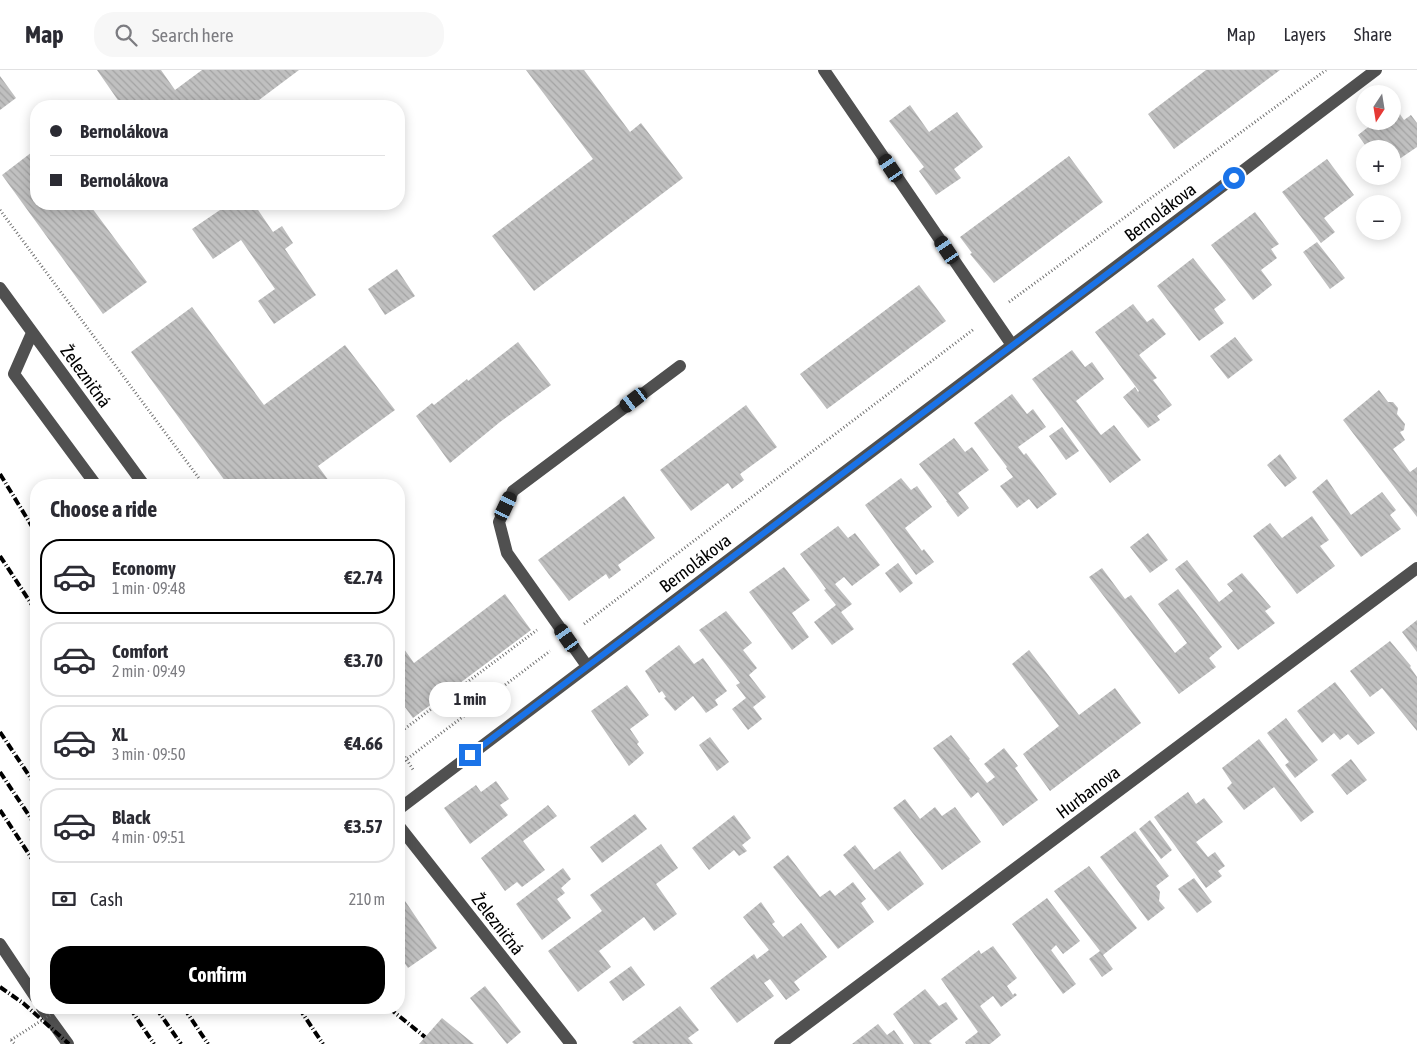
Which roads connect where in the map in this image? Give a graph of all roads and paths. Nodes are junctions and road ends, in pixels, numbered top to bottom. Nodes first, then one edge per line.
1 (824, 70) edge
2 (1326, 70) edge
3 (1376, 70) edge
4 (0, 210) edge
5 (0, 288) edge
6 (992, 315) junction
7 (32, 333) junction
8 (1012, 345) junction
9 (680, 366) dead end
10 (92, 479) edge
11 (140, 479) edge
12 (200, 479) edge
13 (1417, 568) edge
14 (553, 618) junction
15 (567, 638) junction
16 (587, 666) junction
17 (405, 729) edge
18 (405, 760) edge
19 (405, 804) edge
20 (405, 834) edge
21 (0, 944) edge
22 (30, 989) edge
23 (46, 1014) edge
24 (52, 1014) edge
25 (15, 1044) edge
26 (68, 1044) edge
27 (571, 1044) edge
28 (780, 1044) edge

1 - 6 street
2 - 6 path
3 - 8 street, Bernolákova
4 - 12 path
5 - 7 street, Železničná
6 - 8 street
6 - 15 path
7 - 10 street
7 - 11 street, Železničná
8 - 16 street, Bernolákova
9 - 14 street
13 - 28 street, Hurbanova
14 - 15 street
14 - 17 path
15 - 16 street
15 - 18 path
16 - 19 street, Bernolákova
20 - 27 street, Železničná
21 - 22 street
23 - 26 street
24 - 25 path, bridge

